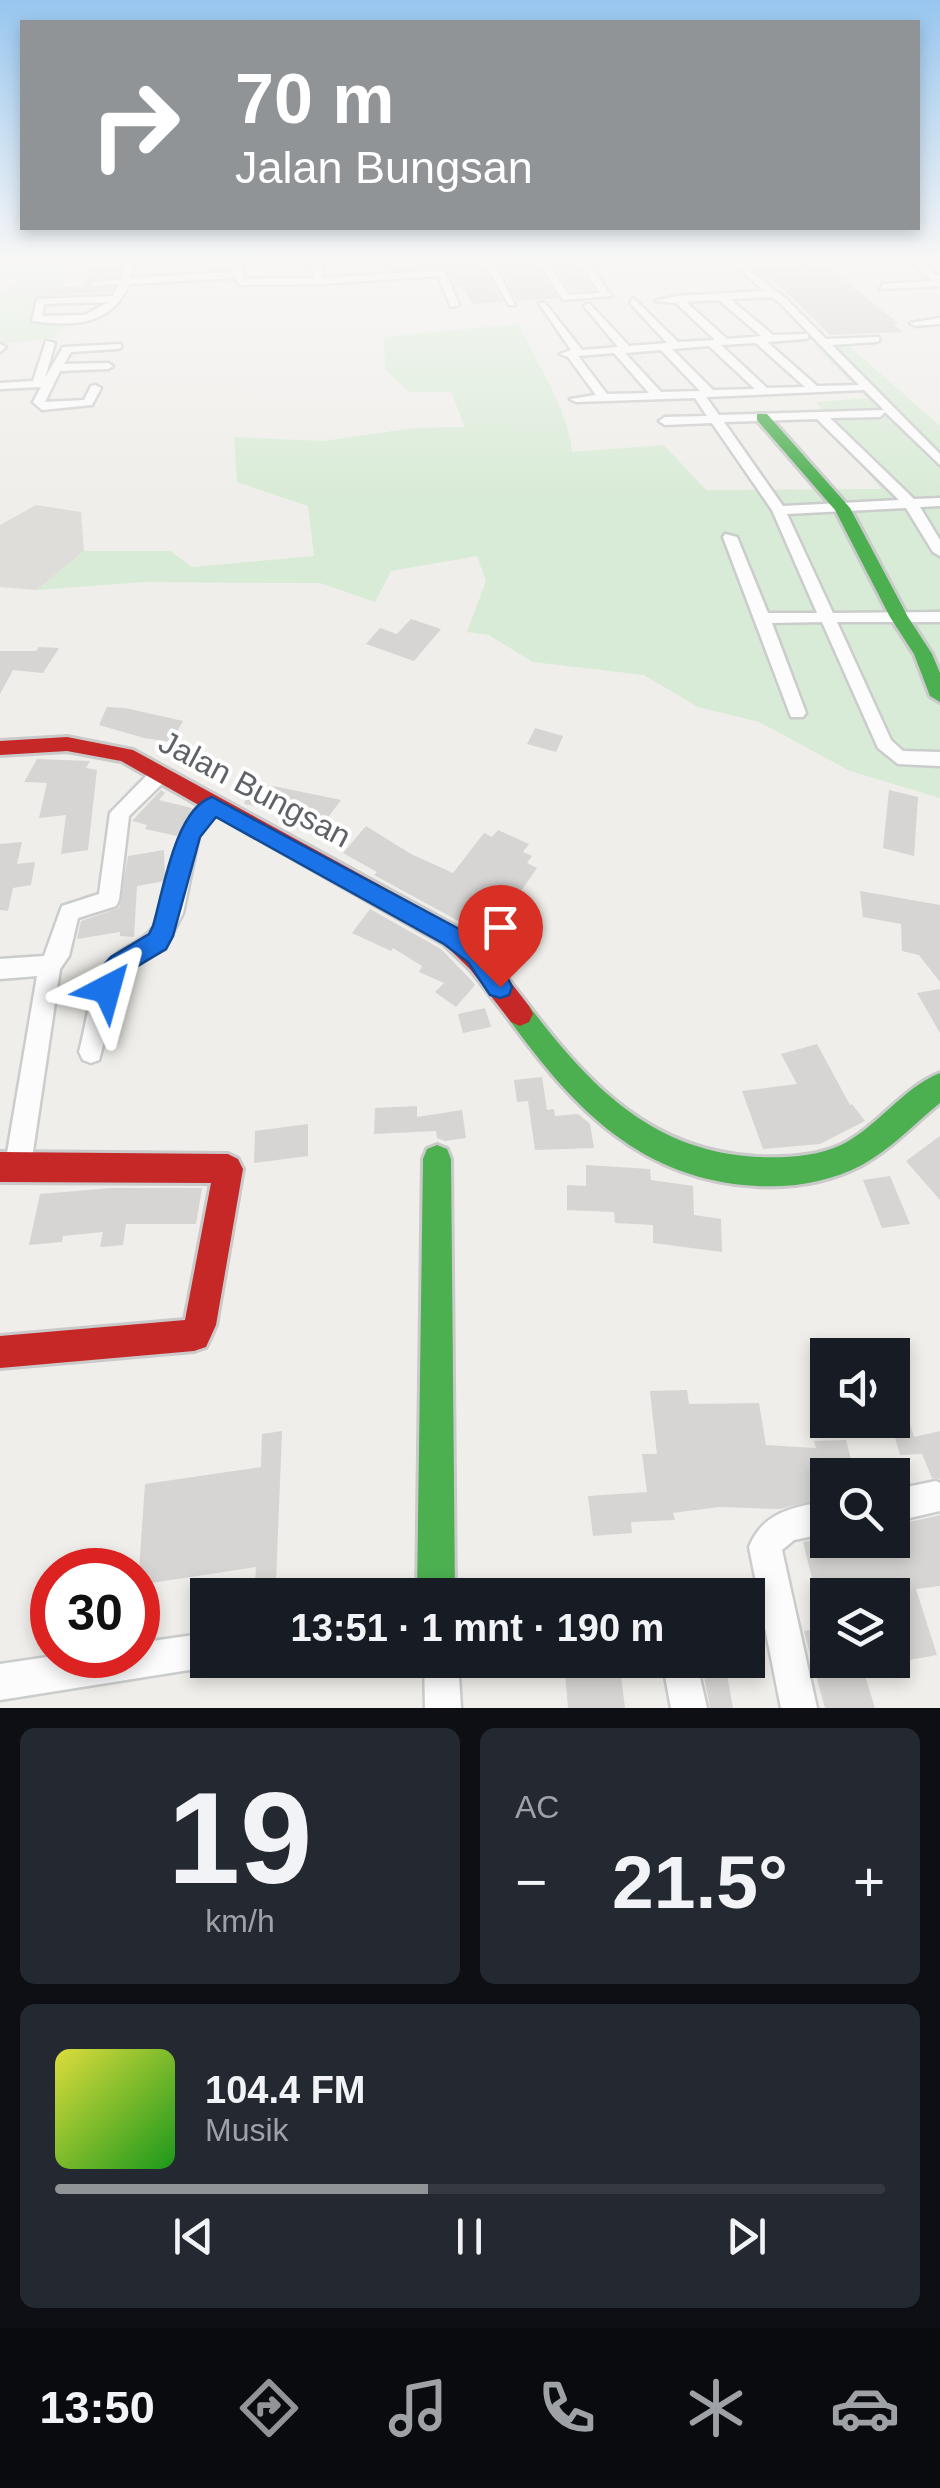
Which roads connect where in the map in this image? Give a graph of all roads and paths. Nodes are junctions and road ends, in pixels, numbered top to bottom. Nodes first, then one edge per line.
1 (563, 341) edge
2 (615, 341) edge
3 (666, 341) edge
4 (738, 341) edge
5 (766, 341) edge
6 (817, 341) edge
7 (818, 341) edge
8 (718, 342) junction
9 (50, 344) dead end
10 (116, 346) dead end
11 (670, 346) junction
12 (622, 350) junction
13 (571, 354) junction
14 (108, 366) dead end
15 (58, 368) junction
16 (43, 384) junction
17 (0, 386) edge
18 (95, 388) dead end
19 (859, 388) junction
20 (815, 390) junction
21 (765, 392) junction
22 (704, 394) junction
23 (658, 396) junction
24 (604, 398) junction
25 (576, 399) dead end
26 (880, 412) junction
27 (820, 415) junction
28 (762, 417) junction
29 (716, 418) junction
30 (665, 421) dead end
31 (940, 461) edge
32 (938, 475) dead end
33 (940, 502) edge
34 (911, 504) junction
35 (842, 508) junction
36 (779, 510) junction
37 (730, 537) dead end
38 (940, 552) edge
39 (899, 617) junction
40 (940, 617) edge
41 (762, 618) junction
42 (826, 618) junction
43 (940, 696) edge
44 (797, 713) dead end
45 (0, 748) edge
46 (940, 759) edge
47 (158, 776) junction
48 (212, 805) junction
49 (50, 966) junction
50 (0, 969) edge
51 (91, 1052) dead end
52 (940, 1086) edge
53 (438, 1159) dead end
54 (9, 1166) edge
55 (0, 1352) edge
56 (936, 1497) dead end
57 (910, 1502) edge
58 (810, 1520) edge
59 (435, 1578) edge
60 (190, 1653) edge
61 (442, 1678) edge
62 (682, 1678) edge
63 (0, 1682) edge
64 (443, 1708) edge
65 (688, 1708) edge
66 (799, 1708) edge

1 - 13 street
2 - 12 street
3 - 11 street
4 - 8 street
5 - 20 street
6 - 19 street
7 - 31 street
8 - 11 street
8 - 21 street
9 - 16 street
10 - 15 street
11 - 12 street
11 - 22 street
12 - 13 street
12 - 23 street
13 - 24 street
14 - 15 street
15 - 16 street
16 - 17 street
16 - 18 street
19 - 20 street
19 - 26 street
20 - 21 street
21 - 22 street
22 - 23 street
22 - 29 street
23 - 24 street
24 - 25 street
26 - 27 street
26 - 32 street
27 - 28 street
27 - 34 street
28 - 29 street
28 - 35 street
29 - 30 street
29 - 36 street
33 - 34 street
34 - 35 street
34 - 38 street
35 - 36 street
35 - 39 street
36 - 42 street
37 - 41 street
39 - 40 street
39 - 42 street
39 - 43 street
41 - 42 street
41 - 44 street
42 - 46 street
45 - 47 street, Jalan Bungsan
47 - 48 street, Jalan Bungsan
47 - 49 street
48 - 51 street
48 - 52 street, Jalan Bungsan
49 - 50 street
49 - 54 street
53 - 59 street
54 - 55 street
56 - 57 street
58 - 66 street
60 - 63 street
61 - 64 street
62 - 65 street

